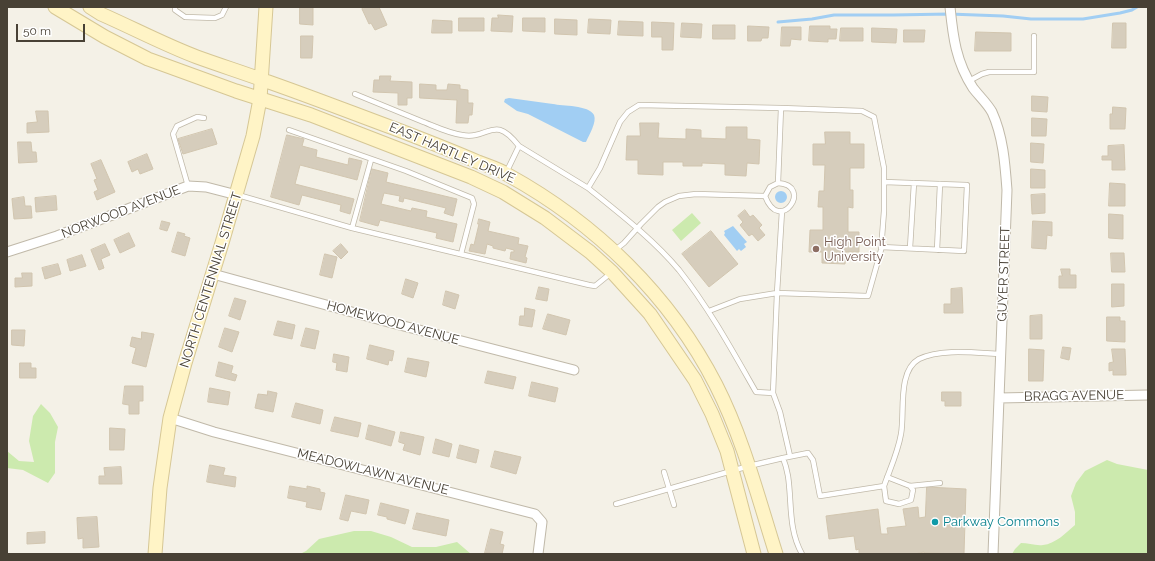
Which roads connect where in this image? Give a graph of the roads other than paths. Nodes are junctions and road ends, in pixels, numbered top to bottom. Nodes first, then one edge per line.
1 (55, 7) edge
2 (90, 7) edge
3 (175, 7) edge
4 (226, 7) edge
5 (266, 7) edge
6 (950, 7) edge
7 (1034, 36) dead end
8 (262, 79) junction
9 (969, 81) junction
10 (355, 94) dead end
11 (260, 99) junction
12 (781, 108) junction
13 (204, 118) dead end
14 (290, 130) dead end
15 (519, 146) junction
16 (371, 160) junction
17 (506, 173) junction
18 (884, 182) junction
19 (778, 183) junction
20 (914, 183) junction
21 (940, 184) junction
22 (188, 186) junction
23 (494, 188) junction
24 (588, 188) junction
25 (237, 194) junction
26 (765, 196) junction
27 (782, 211) junction
28 (352, 228) junction
29 (637, 228) junction
30 (881, 247) junction
31 (910, 248) junction
32 (937, 250) junction
33 (614, 251) junction
34 (7, 252) edge
35 (461, 254) junction
36 (612, 272) junction
37 (213, 274) junction
38 (777, 294) junction
39 (665, 307) junction
40 (709, 312) junction
41 (1001, 354) junction
42 (574, 370) dead end
43 (774, 394) junction
44 (1148, 395) edge
45 (999, 398) junction
46 (170, 418) junction
47 (790, 456) junction
48 (783, 458) junction
49 (749, 466) junction
50 (732, 471) junction
51 (664, 472) dead end
52 (887, 478) junction
53 (940, 483) dead end
54 (884, 486) junction
55 (910, 486) junction
56 (669, 489) junction
57 (616, 504) dead end
58 (674, 505) dead end
59 (155, 554) edge
60 (538, 554) edge
61 (754, 554) edge
62 (776, 554) edge
63 (802, 554) edge
64 (993, 554) edge

1 - 11 main road, EAST HARTLEY DRIVE
2 - 8 main road, EAST HARTLEY DRIVE
3 - 4 lane
5 - 8 main road, NORTH CENTENNIAL STREET
6 - 9 street, GUYER STREET
7 - 9 lane
8 - 11 main road, NORTH CENTENNIAL STREET
8 - 17 main road, EAST HARTLEY DRIVE
9 - 41 street, GUYER STREET
10 - 15 lane
11 - 23 main road, EAST HARTLEY DRIVE
11 - 25 main road, NORTH CENTENNIAL STREET
12 - 18 lane
12 - 19 lane
12 - 24 lane
13 - 22 lane
14 - 16 lane
15 - 17 lane
15 - 24 lane
16 - 28 lane
16 - 35 lane
17 - 33 main road, EAST HARTLEY DRIVE
18 - 20 lane
18 - 30 lane
19 - 26 lane
19 - 27 lane
20 - 21 lane
20 - 31 lane
21 - 32 lane
21 - 32 lane
22 - 25 street, NORWOOD AVENUE
22 - 34 street, NORWOOD AVENUE
23 - 33 main road
23 - 36 main road, EAST HARTLEY DRIVE
24 - 29 lane
25 - 28 lane
25 - 37 main road, NORTH CENTENNIAL STREET
26 - 27 lane
26 - 29 lane
27 - 38 lane
28 - 35 lane
29 - 33 lane
29 - 40 lane
30 - 31 lane
30 - 38 lane
31 - 32 lane
33 - 39 main road, EAST HARTLEY DRIVE
35 - 36 lane
36 - 39 main road
36 - 50 main road, EAST HARTLEY DRIVE
37 - 42 street, HOMEWOOD AVENUE
37 - 46 main road, NORTH CENTENNIAL STREET
38 - 40 lane
38 - 43 lane
39 - 49 main road, EAST HARTLEY DRIVE
40 - 43 lane
41 - 45 street, GUYER STREET
41 - 52 lane
43 - 47 lane
44 - 45 street, BRAGG AVENUE
45 - 64 street, GUYER STREET
46 - 59 main road, NORTH CENTENNIAL STREET
46 - 60 street, MEADOWLAWN AVENUE
47 - 48 lane
47 - 54 lane
48 - 49 lane
48 - 63 lane
49 - 50 lane
49 - 62 main road, EAST HARTLEY DRIVE
50 - 56 lane
50 - 61 main road, EAST HARTLEY DRIVE
51 - 56 lane
52 - 54 lane
52 - 55 lane
53 - 55 lane
54 - 55 lane
56 - 57 lane
56 - 58 lane

